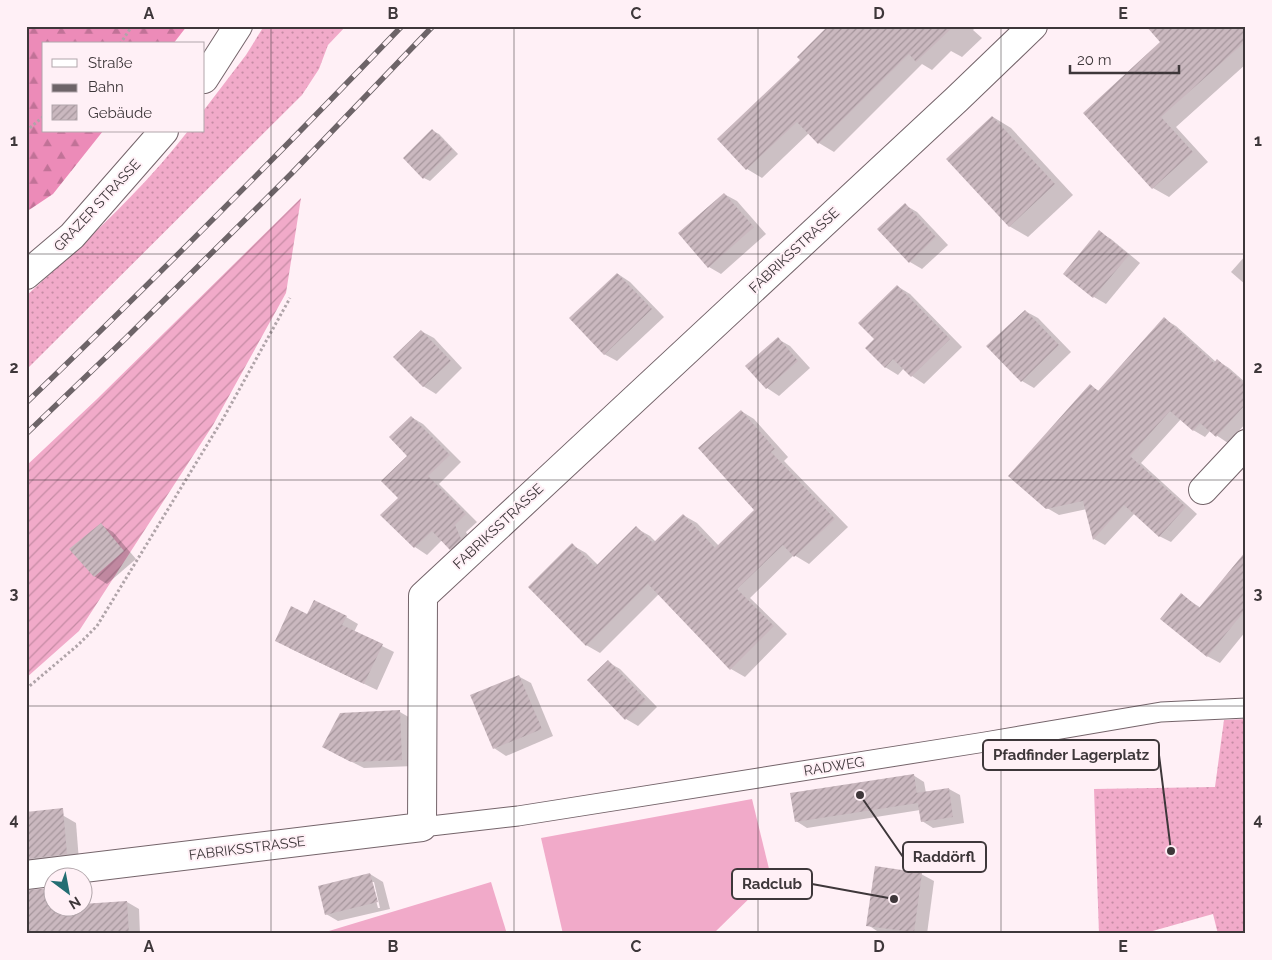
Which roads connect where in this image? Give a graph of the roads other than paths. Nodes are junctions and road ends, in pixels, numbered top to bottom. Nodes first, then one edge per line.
1 (238, 26) edge
2 (1033, 26) edge
3 (205, 78) edge
4 (163, 132) edge
5 (26, 275) edge
6 (1246, 444) edge
7 (1204, 490) dead end
8 (1246, 708) edge
9 (422, 827) junction
10 (26, 875) edge

1 - 3 street
2 - 9 street, FABRIKSSTRASSE
4 - 5 street, GRAZER STRASSE
6 - 7 street
8 - 9 lane, RADWEG
9 - 10 street, FABRIKSSTRASSE

